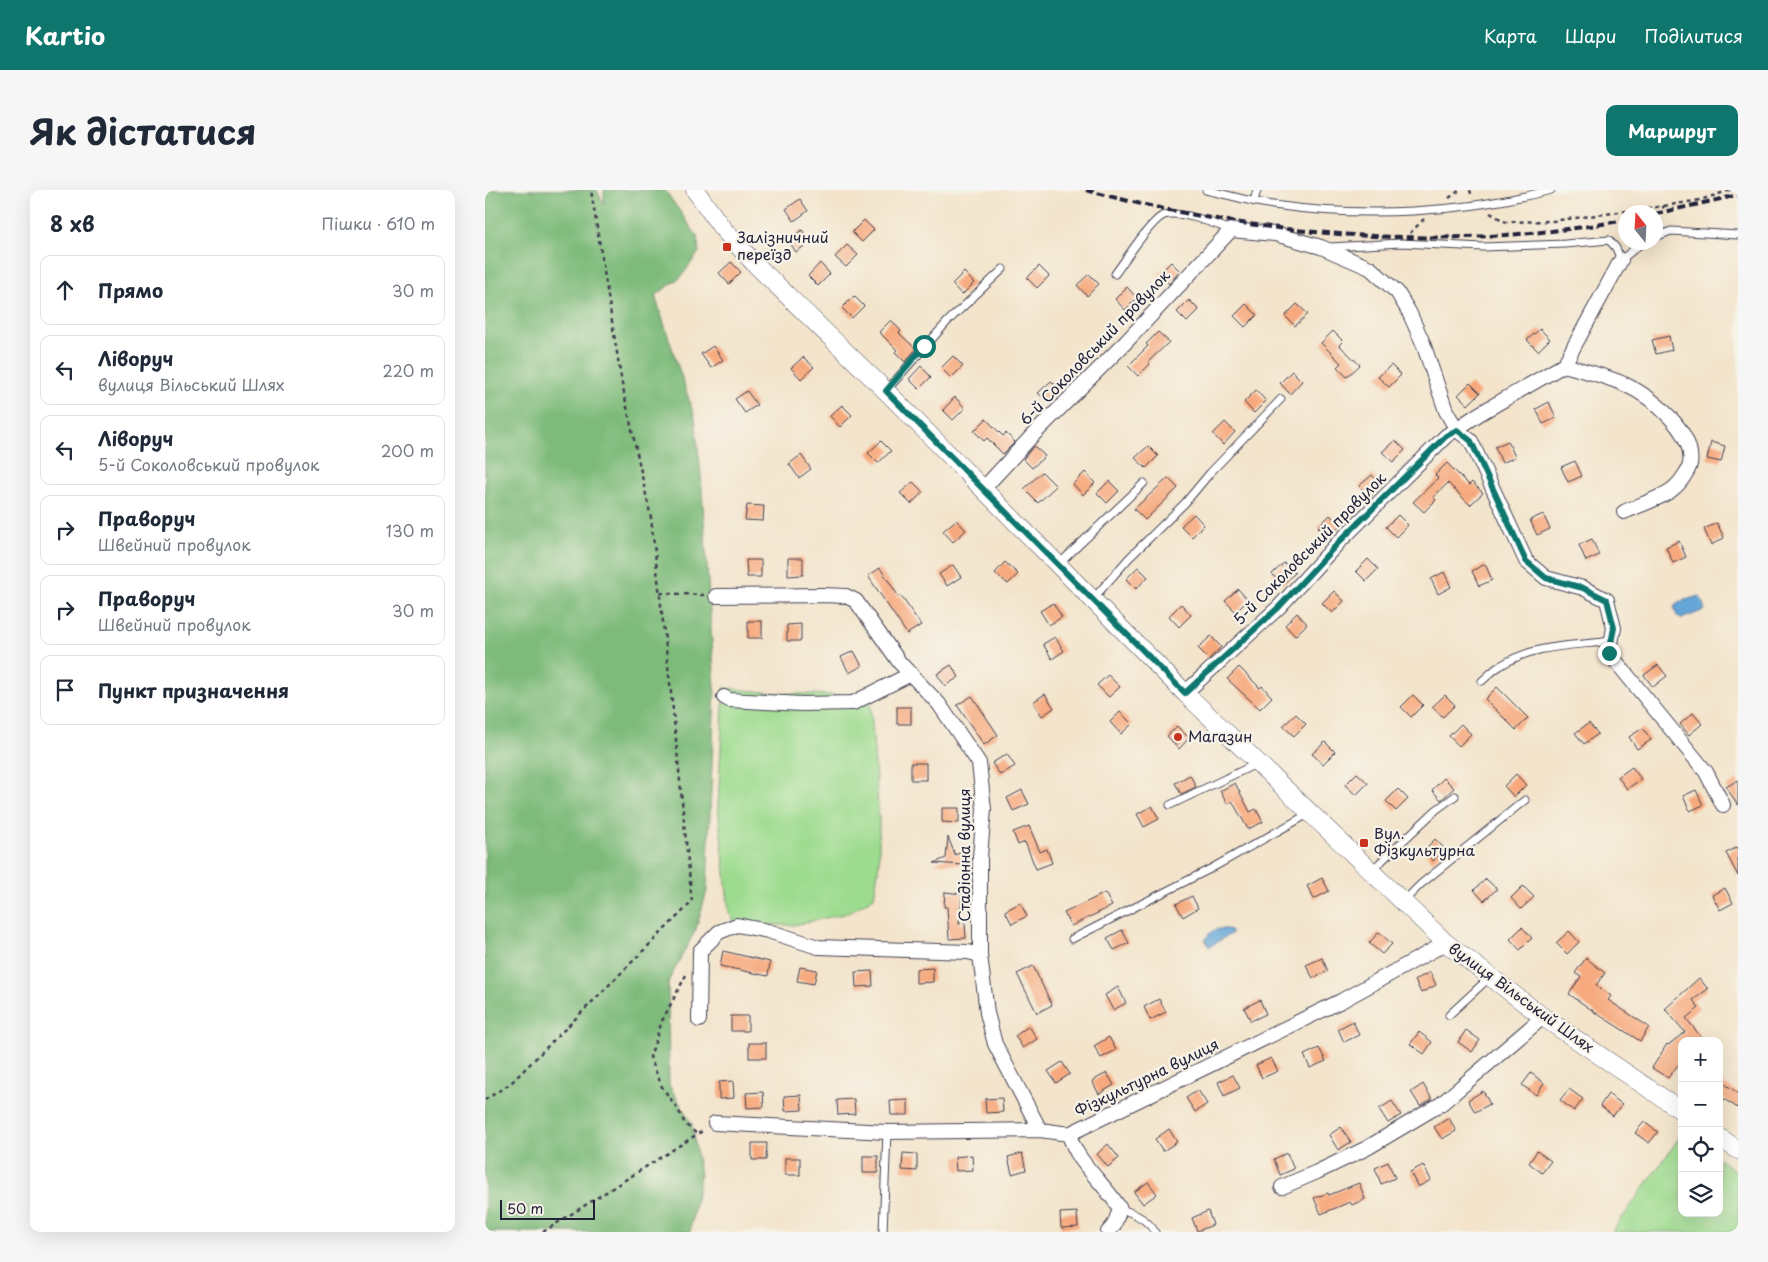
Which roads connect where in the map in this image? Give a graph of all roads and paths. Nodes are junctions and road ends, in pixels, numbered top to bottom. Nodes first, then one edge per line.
1 (591, 190) edge
2 (695, 190) edge
3 (1206, 190) edge
4 (1257, 190) edge
5 (1551, 190) edge
6 (1731, 190) edge
7 (1254, 201) junction
8 (1475, 206) junction
9 (1664, 206) joint
10 (1231, 230) junction
11 (1663, 234) edge
12 (1738, 235) edge
13 (1321, 247) junction
14 (1633, 250) edge
15 (1621, 260) junction
16 (1003, 269) dead end
17 (1115, 274) dead end
18 (1565, 365) junction
19 (886, 391) junction
20 (1281, 399) dead end
21 (1457, 430) junction
22 (1144, 483) dead end
23 (983, 489) junction
24 (1624, 512) dead end
25 (1058, 565) junction
26 (660, 593) junction
27 (716, 596) joint
28 (1092, 599) junction
29 (1612, 641) junction
30 (911, 674) junction
31 (1482, 681) dead end
32 (1185, 693) junction
33 (724, 697) dead end
34 (1258, 763) junction
35 (1455, 796) dead end
36 (1525, 800) dead end
37 (1170, 805) dead end
38 (1723, 805) dead end
39 (1310, 813) junction
40 (1371, 871) junction
41 (1403, 902) junction
42 (1072, 939) dead end
43 (1446, 943) junction
44 (701, 951) junction
45 (980, 955) junction
46 (1490, 978) junction
47 (1449, 1015) dead end
48 (1543, 1017) junction
49 (699, 1020) dead end
50 (485, 1100) edge
51 (1678, 1108) edge
52 (715, 1123) joint
53 (1040, 1130) junction
54 (887, 1132) junction
55 (697, 1134) junction
56 (1069, 1134) junction
57 (1723, 1139) edge
58 (1738, 1150) edge
59 (1282, 1187) dead end
60 (1120, 1209) junction
61 (543, 1232) edge
62 (883, 1232) edge
63 (1108, 1232) edge
64 (1155, 1232) edge

1 - 26 path
2 - 19 street, вулиця Вільський Шлях
3 - 7 lane
4 - 7 lane
5 - 8 lane
6 - 9 path
7 - 8 lane
8 - 9 path
10 - 13 street
10 - 17 lane
10 - 23 street, 6-й Соколовський провулок
11 - 12 lane
13 - 15 lane
13 - 21 street
14 - 15 lane
15 - 18 street
16 - 19 lane
18 - 21 street, 5-й Соколовський провулок
18 - 24 street
19 - 23 street, вулиця Вільський Шлях
20 - 28 lane
21 - 29 street
21 - 32 street, 5-й Соколовський провулок
22 - 25 lane
23 - 25 street, вулиця Вільський Шлях
25 - 28 street, вулиця Вільський Шлях
26 - 27 path
26 - 50 path
27 - 30 street, Стадіонна вулиця
28 - 32 street, вулиця Вільський Шлях
29 - 31 lane
29 - 38 street
30 - 33 street
30 - 45 street, Стадіонна вулиця
32 - 34 street, вулиця Вільський Шлях
34 - 37 lane
34 - 39 street, вулиця Вільський Шлях
35 - 40 lane
36 - 41 lane
39 - 40 street, вулиця Вільський Шлях
39 - 42 lane
40 - 41 street, вулиця Вільський Шлях
41 - 43 street, вулиця Вільський Шлях
43 - 46 street, вулиця Вільський Шлях
43 - 56 street, Фізкультурна вулиця
44 - 45 street
44 - 49 street
44 - 55 path
45 - 53 street, Стадіонна вулиця
46 - 47 lane
46 - 48 street, вулиця Вільський Шлях
48 - 51 street, вулиця Вільський Шлях
48 - 59 street
52 - 54 street, Фізкультурна вулиця
52 - 55 path
53 - 54 street, Фізкультурна вулиця
53 - 56 street, Фізкультурна вулиця
54 - 62 lane
55 - 61 path
56 - 60 street
57 - 58 street
60 - 63 street
60 - 64 lane

